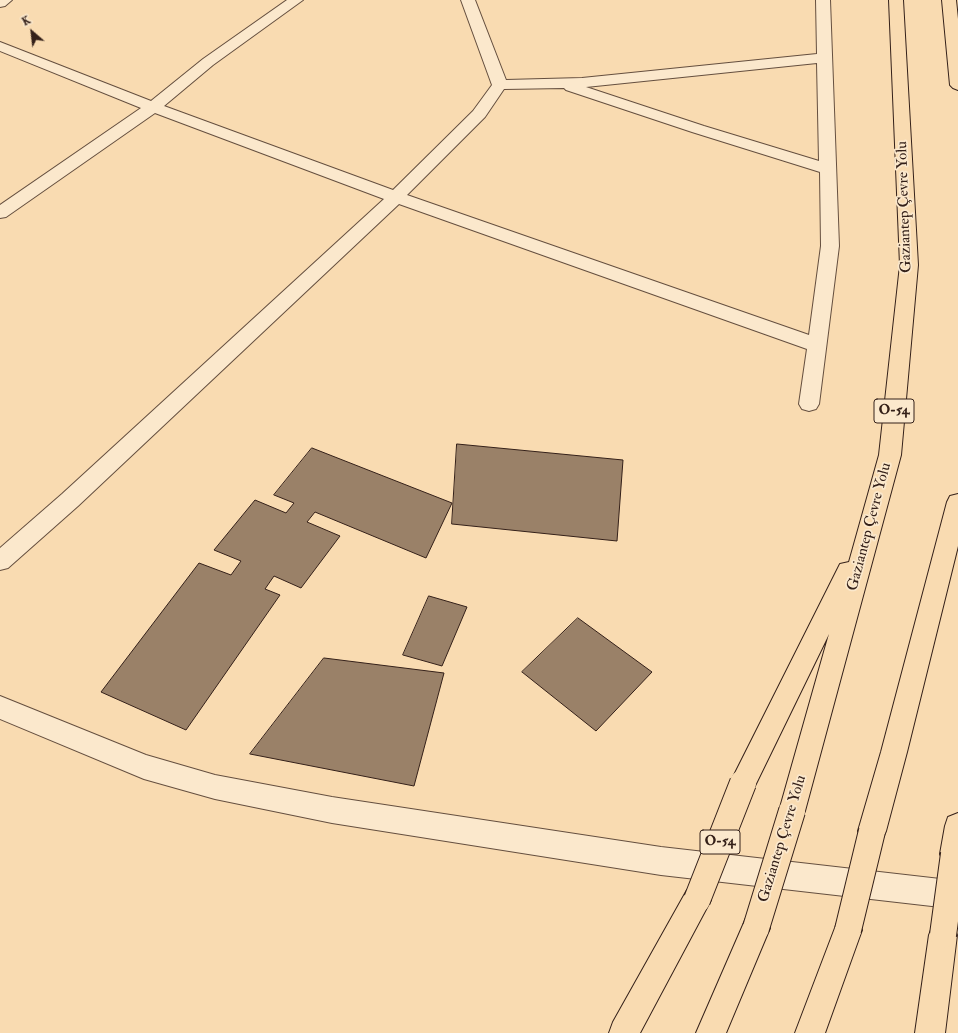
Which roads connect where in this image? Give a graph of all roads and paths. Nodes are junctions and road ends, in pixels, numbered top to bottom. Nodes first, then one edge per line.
1 (5, 0) edge
2 (296, 0) edge
3 (468, 0) edge
4 (823, 0) edge
5 (896, 0) edge
6 (949, 0) edge
7 (0, 3) edge
8 (0, 46) edge
9 (824, 58) junction
10 (562, 84) junction
11 (500, 85) junction
12 (958, 85) edge
13 (153, 107) junction
14 (828, 168) junction
15 (396, 197) junction
16 (0, 213) edge
17 (816, 345) junction
18 (809, 404) dead end
19 (958, 502) edge
20 (870, 525) junction
21 (0, 560) edge
22 (0, 707) edge
23 (958, 826) edge
24 (958, 895) edge
25 (624, 1033) edge
26 (711, 1033) edge
27 (810, 1033) edge
28 (930, 1033) edge

1 - 7 street
2 - 13 street
3 - 11 street
4 - 9 street
5 - 20 highway, Gaziantep Çevre Yolu / O-54
6 - 12 highway
8 - 13 street
9 - 10 street
9 - 14 street
10 - 11 street
10 - 14 street
11 - 15 street
13 - 15 street
13 - 16 street
14 - 17 street
15 - 17 street
15 - 21 street
17 - 18 street
19 - 27 highway, bridge
20 - 25 highway, O-54, bridge
20 - 26 highway, Gaziantep Çevre Yolu / O-54, bridge
22 - 24 street
23 - 28 highway, bridge

